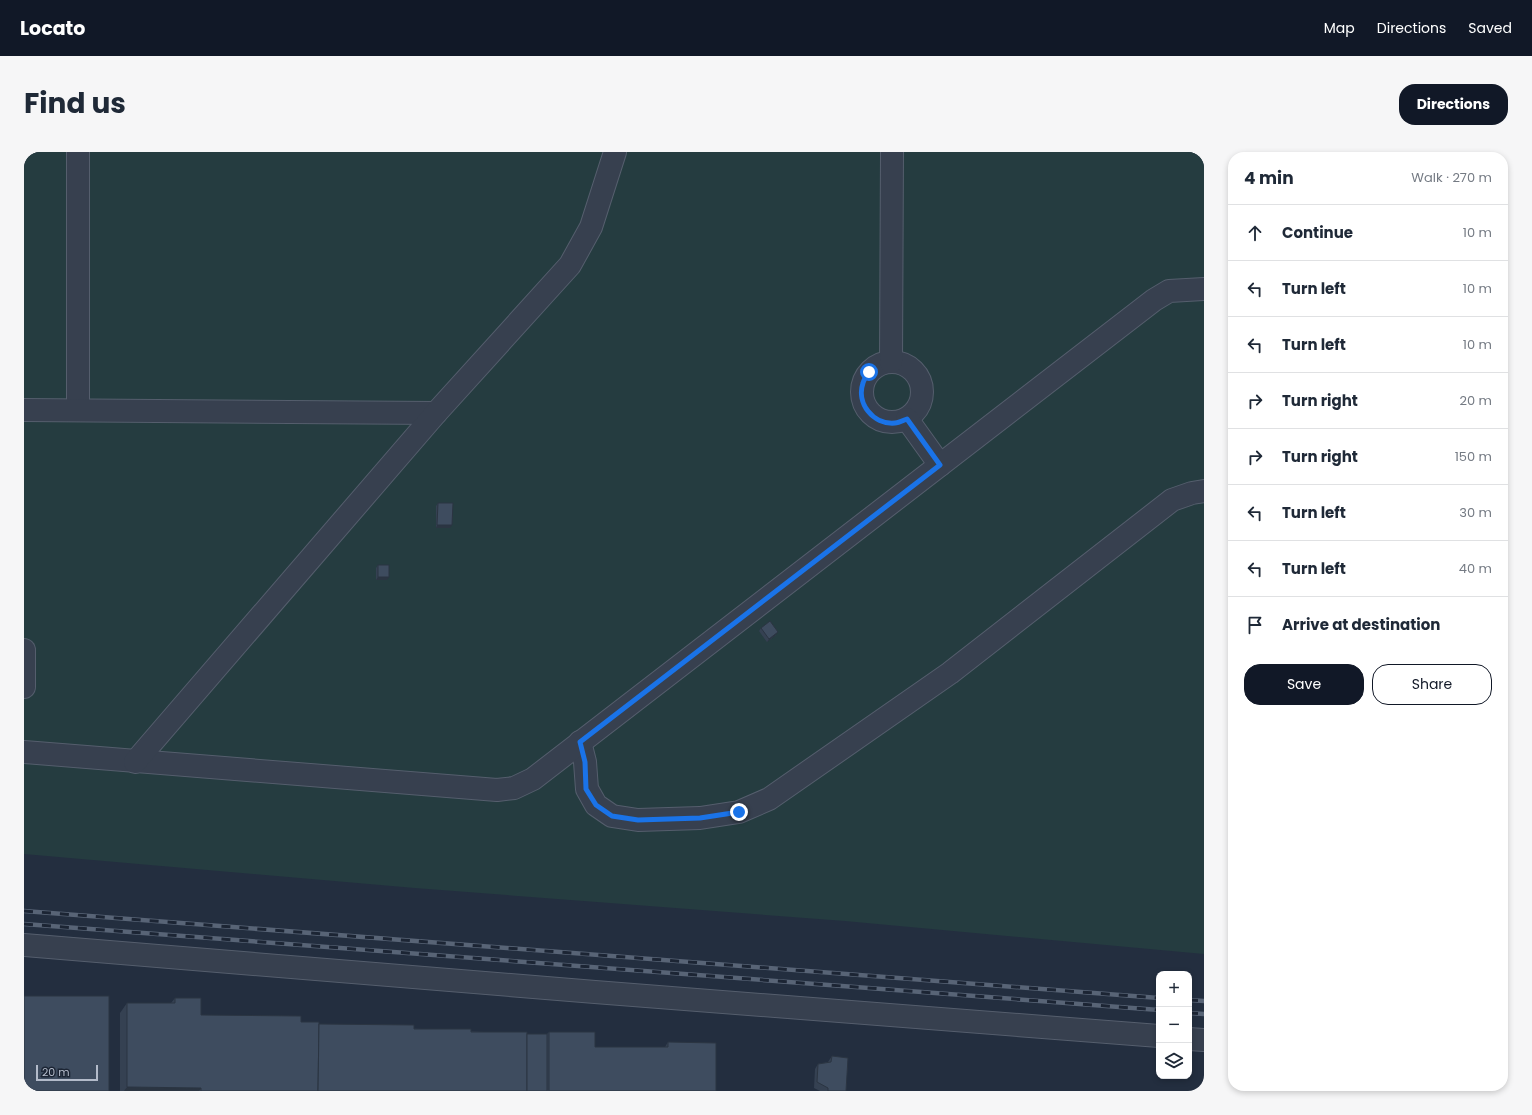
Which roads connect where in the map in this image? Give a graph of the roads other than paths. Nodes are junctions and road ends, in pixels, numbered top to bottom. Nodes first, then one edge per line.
1 (78, 152) edge
2 (615, 152) edge
3 (892, 152) edge
4 (1204, 289) edge
5 (891, 362) junction
6 (24, 410) edge
7 (78, 410) junction
8 (436, 413) junction
9 (907, 419) junction
10 (940, 465) junction
11 (1204, 492) edge
12 (24, 650) edge
13 (24, 687) edge
14 (580, 742) junction
15 (24, 752) edge
16 (135, 762) junction
17 (24, 945) edge
18 (1156, 1036) edge
19 (1192, 1039) edge
20 (1204, 1040) edge

1 - 7 lane
2 - 8 lane
3 - 5 lane
4 - 10 lane
5 - 9 lane
5 - 9 lane
6 - 7 lane
7 - 8 lane
8 - 16 lane
9 - 10 lane
10 - 14 lane
11 - 14 lane
12 - 13 lane
14 - 16 lane
15 - 16 lane
17 - 18 lane
19 - 20 lane

